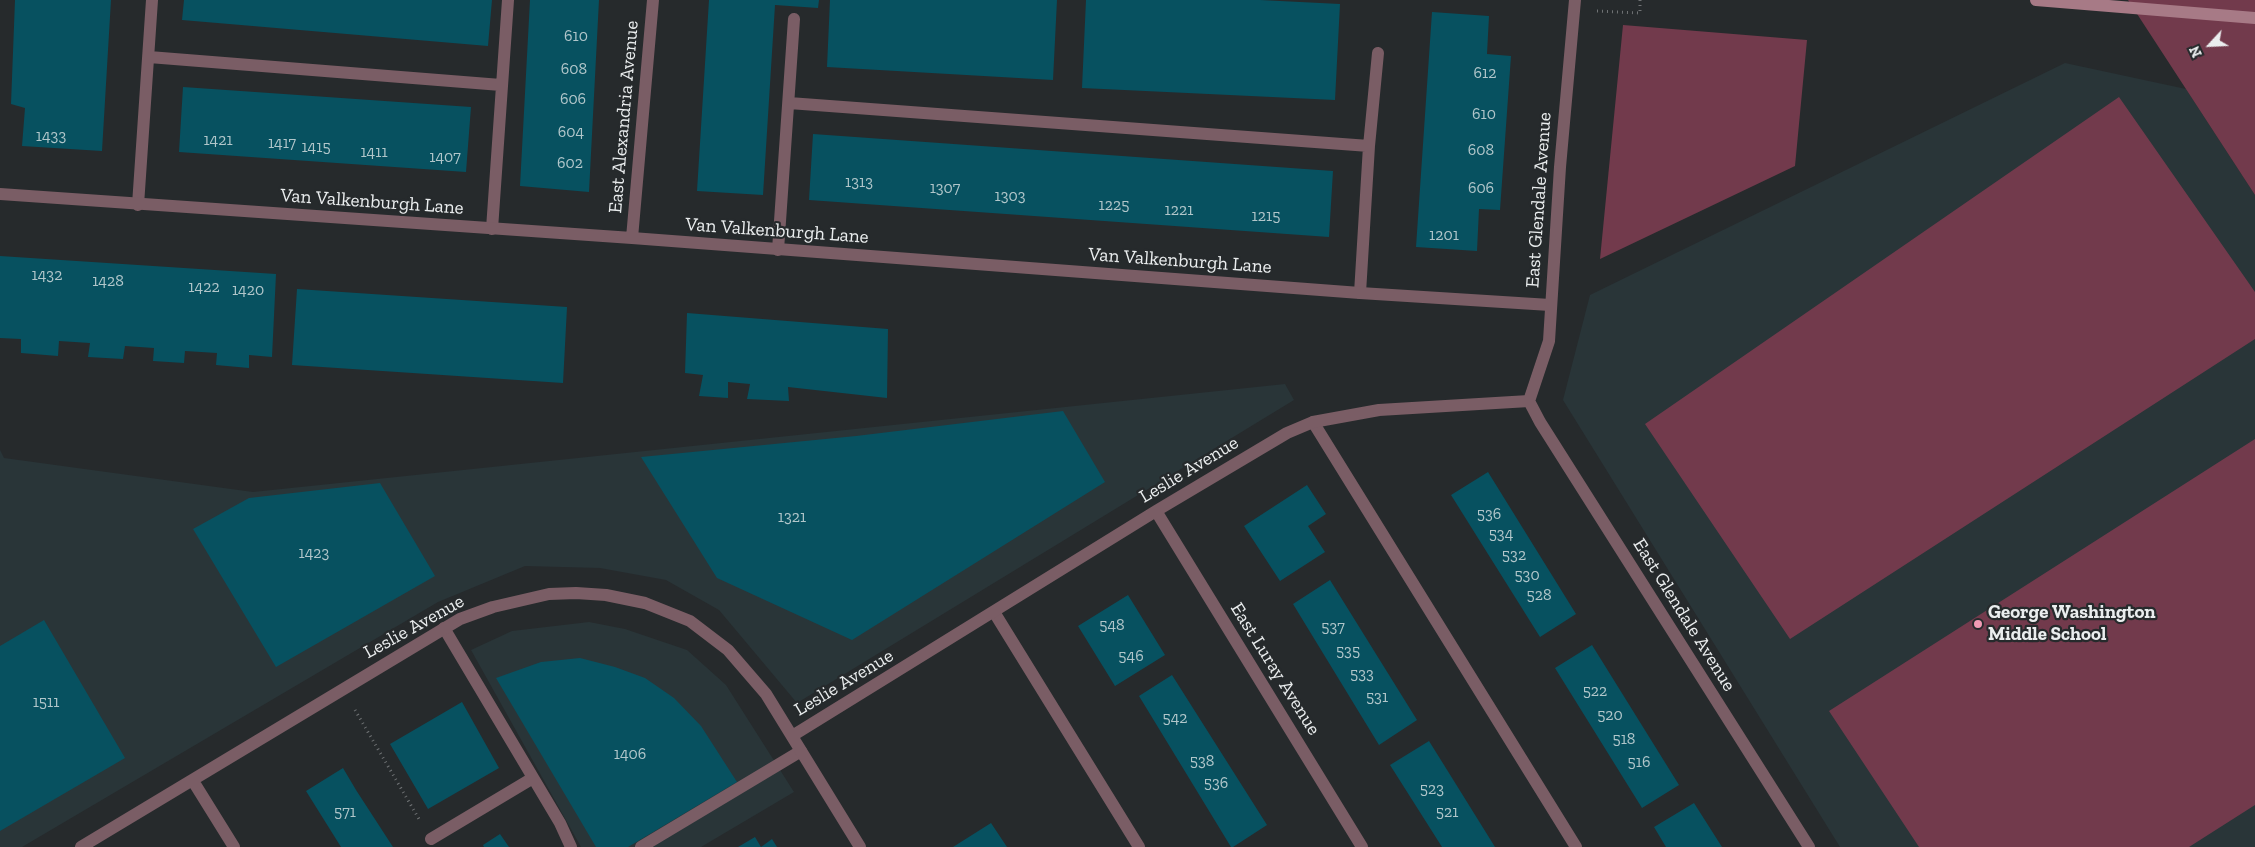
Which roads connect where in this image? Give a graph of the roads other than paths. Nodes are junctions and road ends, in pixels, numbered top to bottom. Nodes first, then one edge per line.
1 (152, 0) edge
2 (508, 0) edge
3 (653, 0) edge
4 (2036, 0) edge
5 (1575, 5) edge
6 (2255, 18) edge
7 (794, 19) dead end
8 (1378, 54) dead end
9 (149, 57) junction
10 (501, 85) junction
11 (789, 103) junction
12 (1369, 146) junction
13 (0, 194) edge
14 (138, 205) junction
15 (492, 228) junction
16 (632, 238) junction
17 (778, 250) junction
18 (1360, 293) junction
19 (1550, 305) junction
20 (1529, 401) junction
21 (1313, 422) junction
22 (1156, 512) junction
23 (994, 612) junction
24 (444, 628) junction
25 (792, 736) junction
26 (801, 751) junction
27 (533, 778) junction
28 (193, 781) junction
29 (431, 839) road end
30 (81, 847) edge
31 (234, 847) edge
32 (571, 847) edge
33 (641, 847) edge
34 (860, 847) edge
35 (1139, 847) edge
36 (1362, 847) edge
37 (1576, 847) edge
38 (1809, 847) edge

1 - 9 street
2 - 10 street
3 - 16 street, East Alexandria Avenue
4 - 6 street
5 - 19 street, East Glendale Avenue
7 - 11 street
8 - 12 street
9 - 10 street
9 - 14 street
10 - 15 street
11 - 12 street
11 - 17 street
12 - 18 street
13 - 14 street, Van Valkenburgh Lane
14 - 15 street, Van Valkenburgh Lane
15 - 16 street, Van Valkenburgh Lane
16 - 17 street, Van Valkenburgh Lane
17 - 18 street, Van Valkenburgh Lane
18 - 19 street, Van Valkenburgh Lane
19 - 20 street, East Glendale Avenue
20 - 21 street, Leslie Avenue
20 - 38 street, East Glendale Avenue
21 - 22 street, Leslie Avenue
21 - 37 street
22 - 23 street, Leslie Avenue
22 - 36 street, East Luray Avenue
23 - 25 street, Leslie Avenue
23 - 35 street
24 - 25 street, Leslie Avenue
24 - 27 street
24 - 28 street, Leslie Avenue
25 - 26 street
26 - 33 street
26 - 34 street
27 - 29 street
27 - 32 street
28 - 30 street, Leslie Avenue
28 - 31 street

